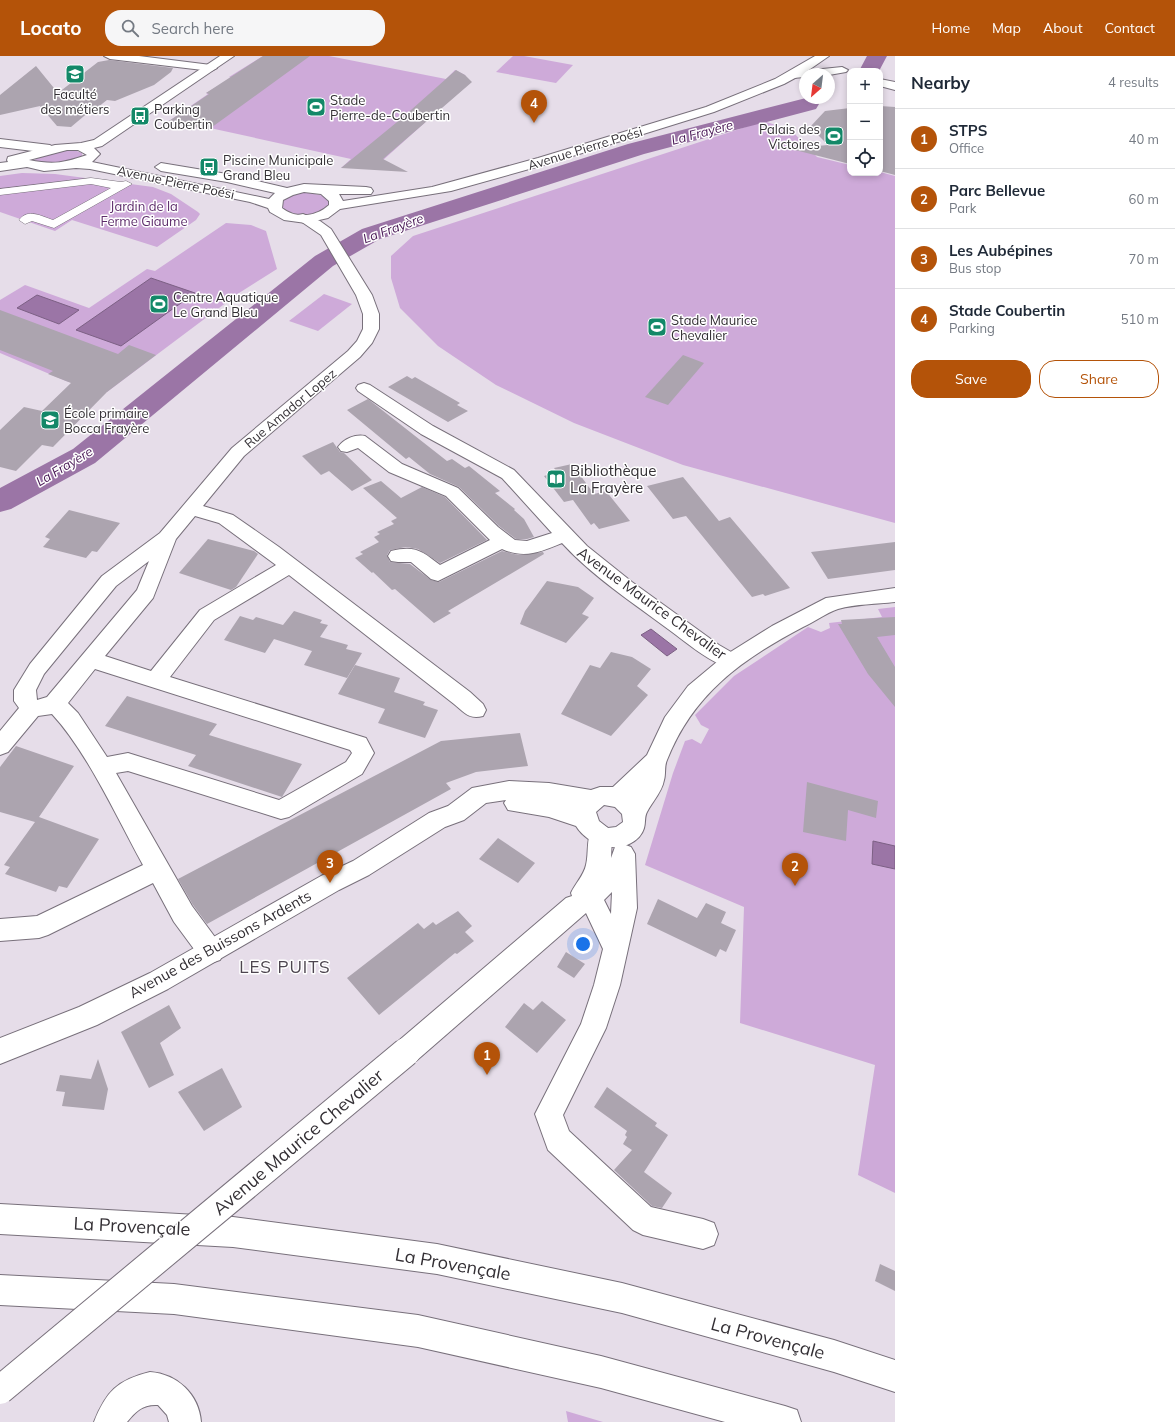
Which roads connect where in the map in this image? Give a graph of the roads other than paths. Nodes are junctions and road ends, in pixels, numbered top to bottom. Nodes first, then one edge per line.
1 (110, 56) edge
2 (228, 56) edge
3 (821, 58) edge
4 (211, 68) junction
5 (846, 72) edge
6 (793, 75) junction
7 (117, 131) junction
8 (0, 143) edge
9 (0, 147) edge
10 (82, 147) junction
11 (50, 149) junction
12 (93, 155) junction
13 (28, 158) junction
14 (126, 159) dead end
15 (0, 162) edge
16 (76, 164) junction
17 (149, 165) junction
18 (0, 167) edge
19 (321, 190) junction
20 (0, 192) edge
21 (287, 192) junction
22 (274, 206) junction
23 (333, 209) junction
24 (303, 218) junction
25 (25, 220) dead end
26 (328, 236) junction
27 (364, 388) dead end
28 (347, 447) dead end
29 (192, 508) junction
30 (564, 535) junction
31 (166, 537) junction
32 (503, 541) junction
33 (398, 556) dead end
34 (289, 566) junction
35 (895, 595) edge
36 (92, 660) junction
37 (731, 661) junction
38 (156, 680) junction
39 (55, 703) junction
40 (32, 708) junction
41 (475, 710) dead end
42 (0, 746) edge
43 (655, 761) junction
44 (101, 767) junction
45 (617, 797) junction
46 (634, 813) junction
47 (605, 829) junction
48 (157, 870) junction
49 (582, 902) junction
50 (0, 930) edge
51 (616, 950) junction
52 (211, 952) junction
53 (88, 1016) junction
54 (0, 1038) edge
55 (0, 1051) edge
56 (0, 1219) edge
57 (703, 1234) dead end
58 (0, 1290) edge
59 (895, 1376) edge
60 (0, 1390) edge
61 (107, 1421) edge
62 (184, 1422) edge
63 (785, 1422) edge

1 - 4 main road
2 - 4 main road
3 - 5 main road
3 - 5 main road
3 - 6 main road, Avenue Pierre Poési
3 - 19 main road, Avenue Pierre Poési
4 - 7 main road
5 - 6 main road
6 - 23 main road, Avenue Pierre Poési
7 - 10 main road
7 - 12 main road
8 - 11 main road
9 - 13 main road
10 - 11 main road
10 - 12 main road
11 - 13 main road
12 - 16 main road
12 - 17 main road, Avenue Pierre Poési
13 - 15 main road
13 - 16 main road
13 - 18 main road
14 - 17 main road, Avenue Pierre Poési
16 - 22 main road, Avenue Pierre Poési
17 - 21 main road, Avenue Pierre Poési
19 - 21 main road, Avenue Pierre Poési
19 - 23 main road
20 - 25 street
21 - 22 main road
22 - 24 main road, Avenue Pierre Poési
23 - 24 main road, Avenue Pierre Poési
23 - 26 main road
24 - 26 main road
26 - 29 main road, Rue Amador Lopez
27 - 30 main road, Avenue Maurice Chevalier
28 - 32 main road
29 - 31 main road, Rue Amador Lopez
29 - 34 main road
30 - 32 main road
30 - 37 main road, Avenue Maurice Chevalier
31 - 36 main road, Rue Amador Lopez
31 - 40 main road, Rue Amador Lopez
32 - 33 main road
34 - 38 main road
34 - 41 main road
35 - 37 main road, Avenue Maurice Chevalier
36 - 38 main road
36 - 39 main road, Rue Amador Lopez
37 - 43 main road, Avenue Maurice Chevalier
38 - 44 main road
39 - 40 main road
39 - 44 main road
40 - 42 main road
43 - 45 main road, Avenue Maurice Chevalier
43 - 46 main road, Avenue Maurice Chevalier
44 - 48 main road
45 - 46 main road
45 - 47 main road
46 - 47 main road, Avenue Maurice Chevalier
47 - 49 main road, Avenue Maurice Chevalier
47 - 49 main road, Avenue Maurice Chevalier
47 - 51 main road
47 - 52 main road, Avenue des Buissons Ardents
48 - 50 main road
48 - 52 main road
49 - 51 main road
49 - 60 main road, Avenue Maurice Chevalier, bridge
51 - 57 main road
52 - 53 main road, Avenue des Buissons Ardents
53 - 54 main road, Avenue des Buissons Ardents
53 - 55 main road, Avenue des Buissons Ardents
56 - 59 main road, La Provençale
58 - 63 main road
61 - 62 main road

